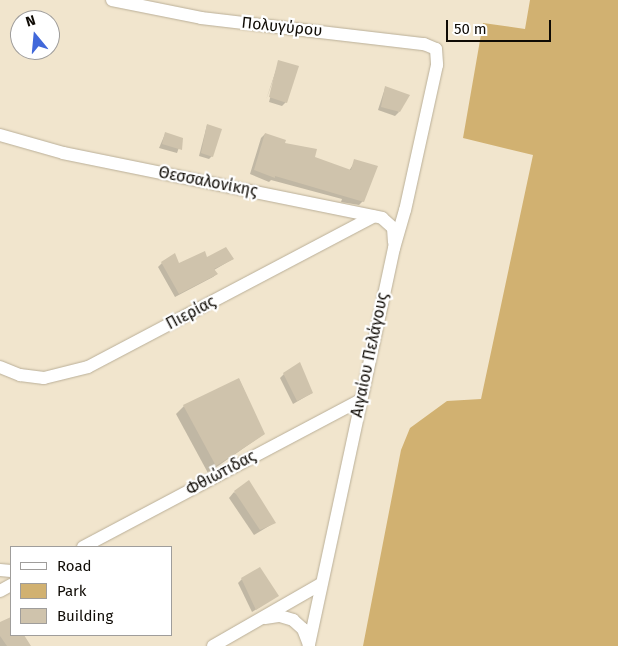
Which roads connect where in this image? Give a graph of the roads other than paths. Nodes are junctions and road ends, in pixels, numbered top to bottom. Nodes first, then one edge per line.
1 (112, 0) edge
2 (437, 65) joint
3 (0, 135) edge
4 (374, 216) junction
5 (394, 248) junction
6 (0, 367) edge
7 (360, 400) junction
8 (85, 546) edge
9 (321, 584) junction
10 (258, 620) junction
11 (213, 646) edge
12 (309, 646) edge

1 - 2 street, Πολυγύρου
2 - 5 street, Αιγαίου Πελάγους
3 - 4 street, Θεσσαλονίκης
4 - 5 street, Θεσσαλονίκης
4 - 6 street, Πιερίας
5 - 7 street, Αιγαίου Πελάγους
7 - 8 street, Φθιώτιδας
7 - 9 street, Αιγαίου Πελάγους
9 - 10 street
9 - 12 street, Αιγαίου Πελάγους
10 - 11 street
10 - 12 street

